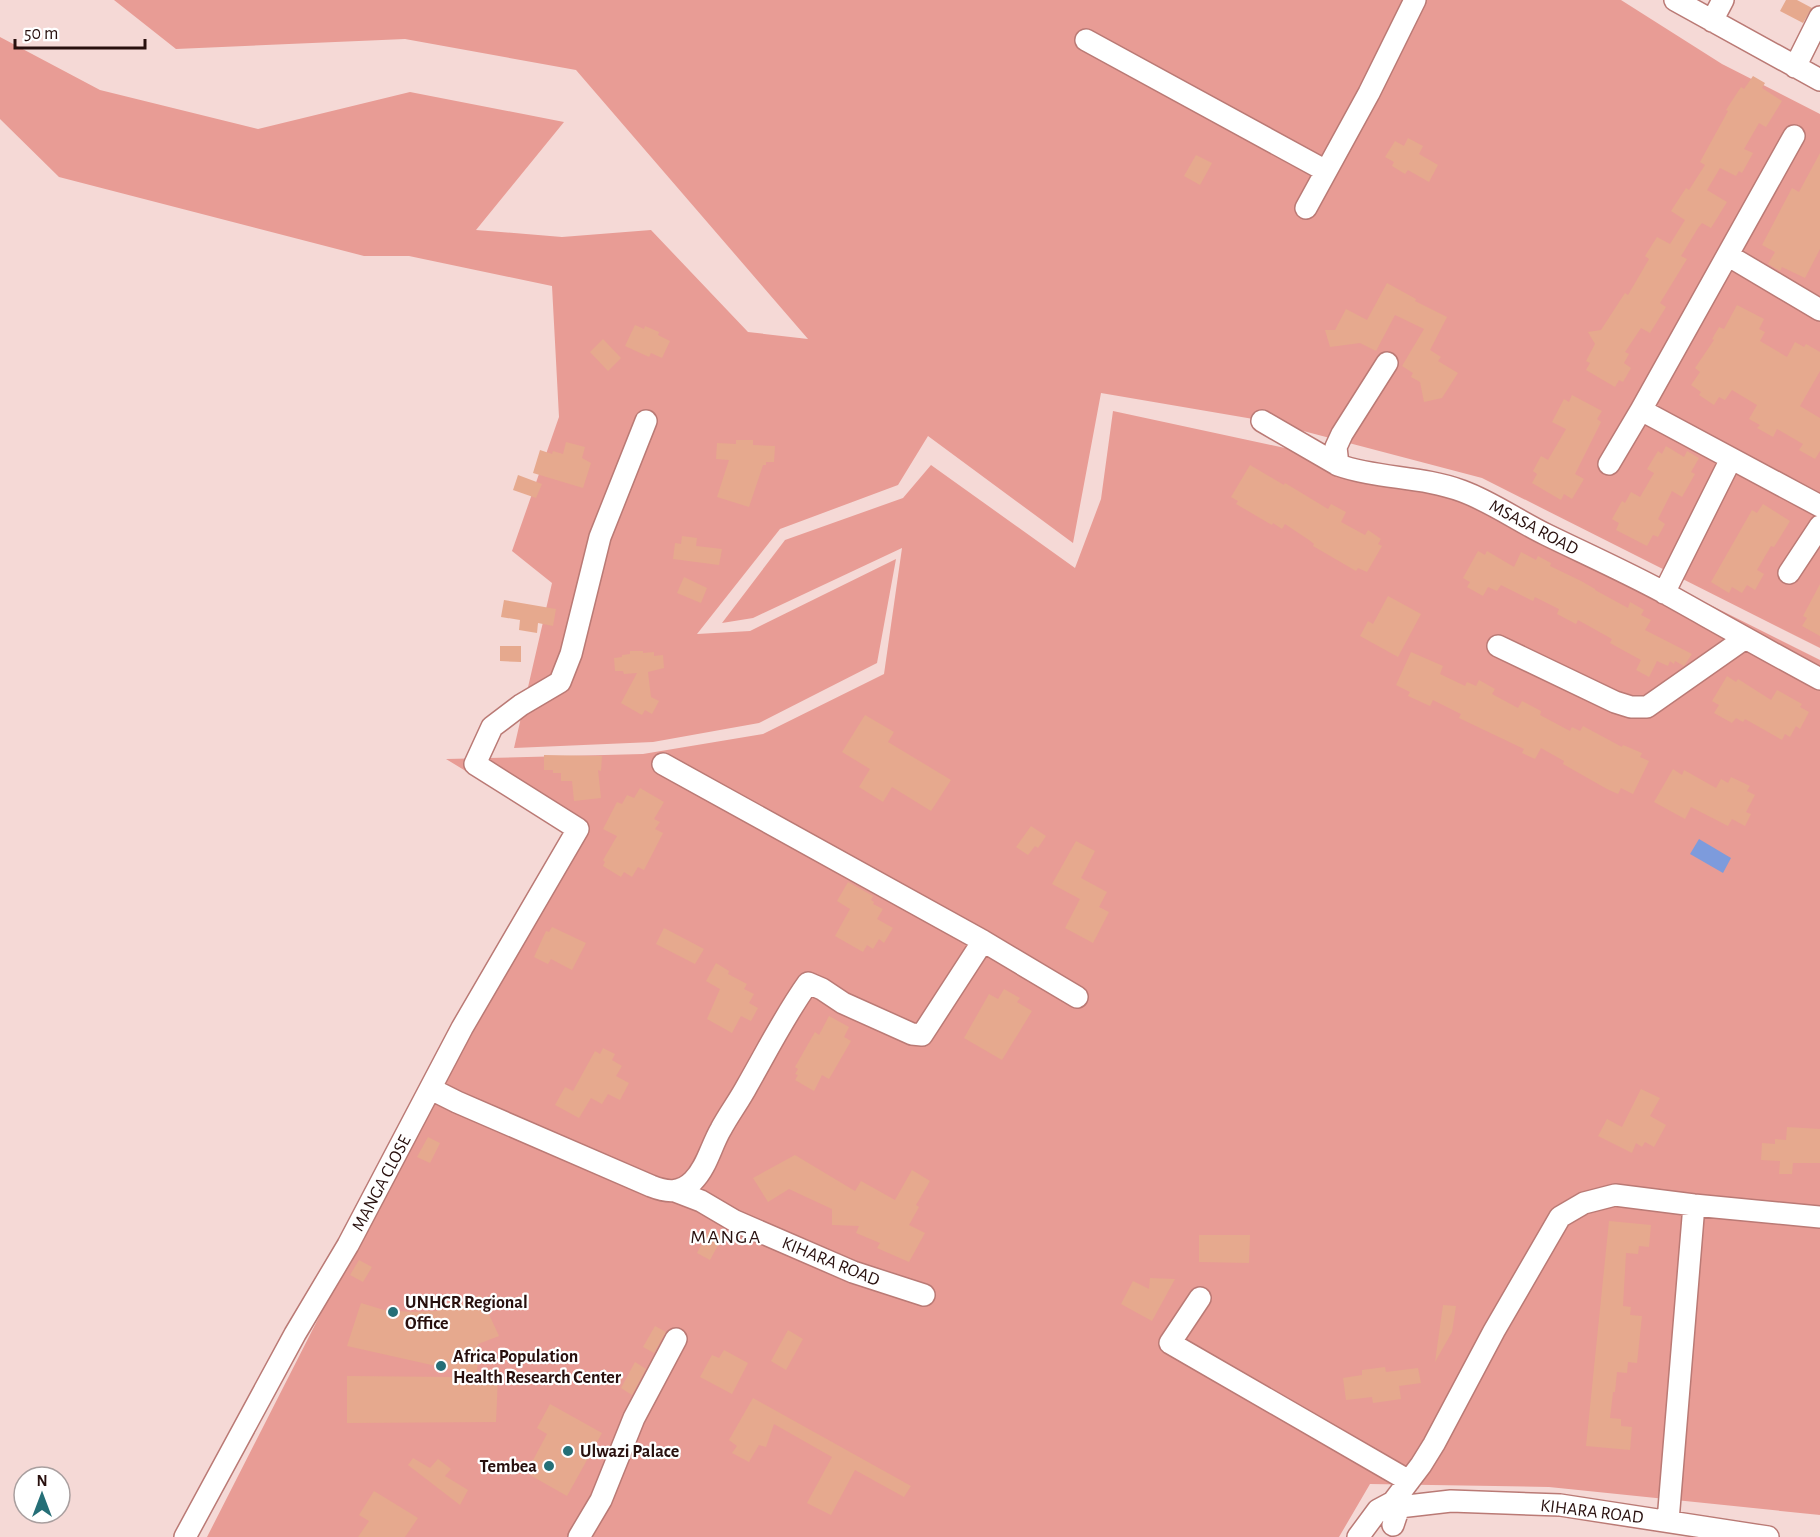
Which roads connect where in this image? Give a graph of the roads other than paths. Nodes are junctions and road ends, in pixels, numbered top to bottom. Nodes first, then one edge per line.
1 (1414, 0) edge
2 (1674, 0) edge
3 (1723, 0) edge
4 (1820, 17) edge
5 (1712, 21) junction
6 (1086, 40) dead end
7 (1795, 67) junction
8 (1820, 80) edge
9 (1794, 136) dead end
10 (1326, 171) junction
11 (1306, 208) dead end
12 (1729, 256) junction
13 (1820, 309) edge
14 (1387, 363) dead end
15 (1641, 410) junction
16 (646, 421) dead end
17 (1262, 421) dead end
18 (1731, 459) junction
19 (1609, 464) dead end
20 (1338, 465) junction
21 (1820, 506) edge
22 (1820, 526) edge
23 (1789, 573) dead end
24 (1664, 593) junction
25 (1744, 639) junction
26 (1498, 646) dead end
27 (1820, 679) edge
28 (663, 764) dead end
29 (982, 941) junction
30 (1077, 997) dead end
31 (431, 1089) junction
32 (675, 1191) junction
33 (1694, 1205) junction
34 (1820, 1217) edge
35 (924, 1295) dead end
36 (1200, 1298) dead end
37 (676, 1339) dead end
38 (1409, 1481) junction
39 (1400, 1510) junction
40 (1668, 1521) junction
41 (185, 1537) edge
42 (579, 1537) edge
43 (1358, 1537) edge
44 (1768, 1537) edge

1 - 10 street
2 - 5 street
3 - 5 street
4 - 7 street
5 - 7 street
6 - 10 street
7 - 8 street
9 - 12 street
10 - 11 street
12 - 13 street
12 - 15 street
14 - 20 street
15 - 18 street
15 - 19 street
16 - 31 street, MANGA CLOSE
17 - 20 street, MSASA ROAD
18 - 21 street
18 - 24 street
20 - 24 street, MSASA ROAD
22 - 23 street
24 - 25 street, MSASA ROAD
25 - 26 street
25 - 27 street, MSASA ROAD
28 - 29 street
29 - 30 street
29 - 32 street
31 - 32 street, KIHARA ROAD
31 - 41 street, MANGA CLOSE
32 - 35 street, KIHARA ROAD
33 - 34 street
33 - 38 street
33 - 40 street
36 - 38 street
37 - 42 street
38 - 39 street
39 - 40 street, KIHARA ROAD
39 - 43 street
40 - 44 street, KIHARA ROAD

